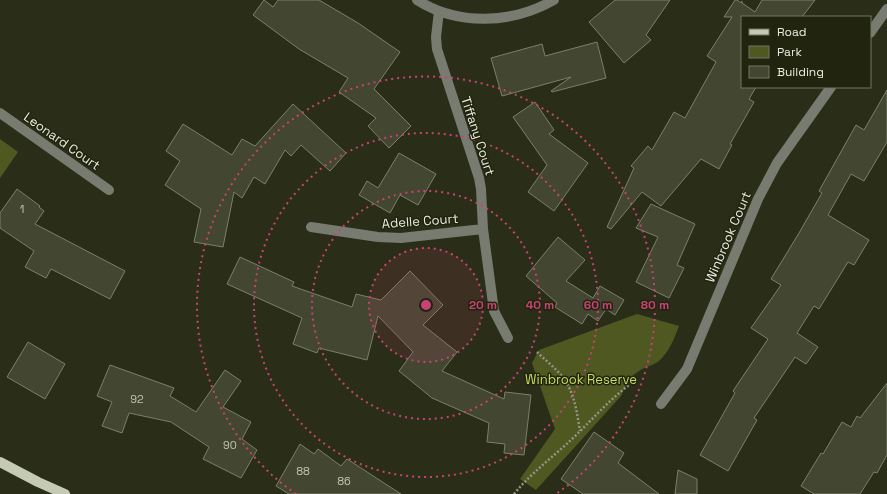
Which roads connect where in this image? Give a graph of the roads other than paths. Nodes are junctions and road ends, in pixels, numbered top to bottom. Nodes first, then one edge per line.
1 (417, 0) edge
2 (554, 0) edge
3 (887, 9) edge
4 (439, 11) junction
5 (871, 32) edge
6 (830, 88) edge
7 (0, 113) edge
8 (109, 190) dead end
9 (311, 226) dead end
10 (483, 229) junction
11 (508, 338) dead end
12 (661, 404) dead end
13 (0, 462) edge
14 (65, 494) edge

1 - 4 street
2 - 4 street
3 - 5 street
4 - 10 street, Tiffany Court
6 - 12 street, Winbrook Court
7 - 8 street, Leonard Court
9 - 10 street, Adelle Court
10 - 11 street, Tiffany Court
13 - 14 main road

